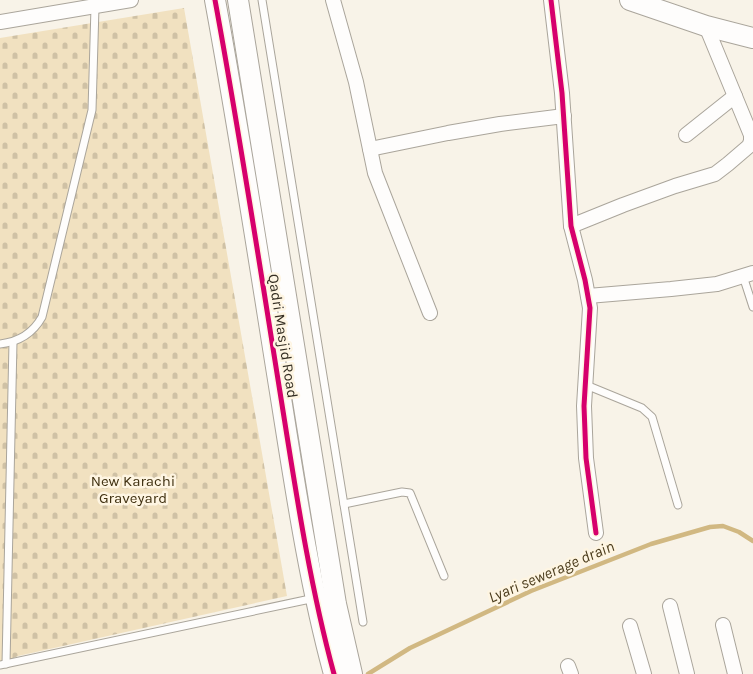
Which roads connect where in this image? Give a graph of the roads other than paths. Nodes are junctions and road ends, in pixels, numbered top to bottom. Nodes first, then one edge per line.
1 (131, 0) edge
2 (215, 0) edge
3 (238, 0) edge
4 (262, 0) edge
5 (333, 0) edge
6 (551, 0) edge
7 (630, 0) edge
8 (96, 7) junction
9 (0, 22) edge
10 (706, 26) junction
11 (753, 38) edge
12 (735, 96) junction
13 (564, 116) junction
14 (686, 136) dead end
15 (370, 149) junction
16 (571, 226) junction
17 (748, 275) edge
18 (588, 296) junction
19 (753, 307) edge
20 (430, 313) dead end
21 (13, 342) junction
22 (0, 344) edge
23 (586, 385) junction
24 (344, 504) junction
25 (678, 506) dead end
26 (596, 532) dead end
27 (444, 576) dead end
28 (316, 598) junction
29 (670, 606) dead end
30 (364, 622) dead end
31 (723, 625) dead end
32 (630, 626) dead end
33 (333, 634) junction
34 (3, 665) edge
35 (334, 674) edge
36 (352, 674) edge
37 (644, 674) edge
38 (687, 674) edge
39 (735, 674) edge

1 - 8 street
2 - 28 street, Qadri Masjid Road
3 - 33 street, Qadri Masjid Road
4 - 24 lane
5 - 15 street
6 - 13 street
7 - 10 street
8 - 9 street
8 - 21 lane
10 - 11 street
10 - 12 street
12 - 14 street
12 - 16 street
13 - 15 street
13 - 16 street
15 - 20 street
16 - 18 street
17 - 18 street
17 - 19 lane
18 - 23 street
21 - 22 lane
21 - 34 lane
23 - 25 lane
23 - 26 street
24 - 27 lane
24 - 30 lane
28 - 33 street, Qadri Masjid Road
28 - 34 lane
29 - 38 street
31 - 39 street
32 - 37 street
33 - 35 street, Qadri Masjid Road
33 - 36 street, Qadri Masjid Road

